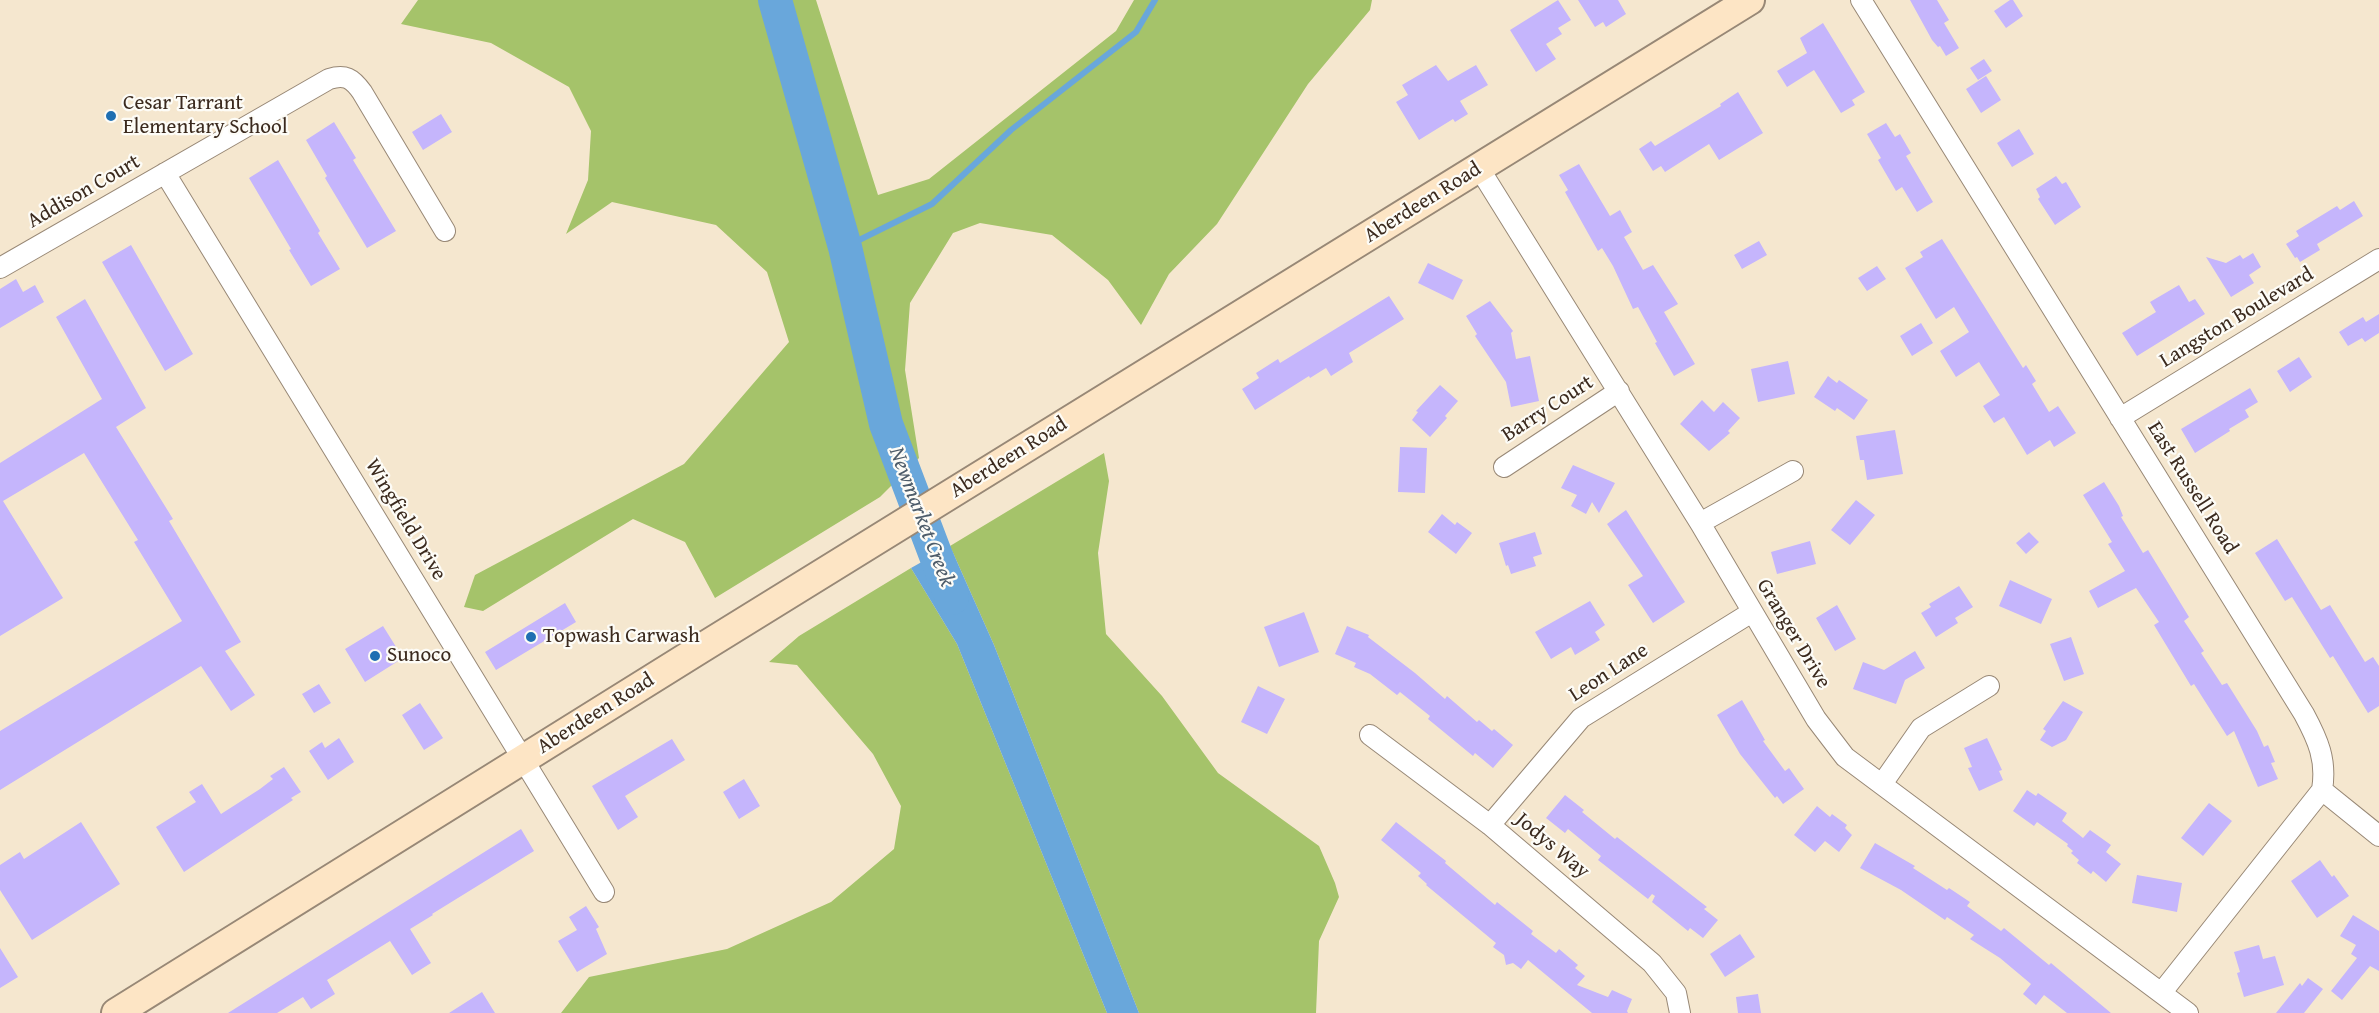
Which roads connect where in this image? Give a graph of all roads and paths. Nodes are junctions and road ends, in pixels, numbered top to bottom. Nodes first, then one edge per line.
1 (1750, 0) edge
2 (1861, 0) edge
3 (1479, 168) junction
4 (165, 173) junction
5 (445, 231) dead end
6 (2379, 259) edge
7 (0, 268) edge
8 (1619, 391) junction
9 (2120, 418) junction
10 (1504, 467) dead end
11 (1793, 471) dead end
12 (1700, 523) junction
13 (1752, 612) junction
14 (1989, 686) dead end
15 (1370, 735) dead end
16 (522, 759) junction
17 (1882, 784) junction
18 (2322, 790) junction
19 (1490, 825) junction
20 (2379, 836) edge
21 (604, 892) dead end
22 (2162, 992) junction
23 (116, 1013) edge
24 (1680, 1013) edge
25 (2188, 1013) edge

1 - 3 main road, Aberdeen Road
2 - 9 street, East Russell Road
3 - 8 street, Granger Drive
3 - 16 main road, Aberdeen Road
4 - 5 street, Addison Court
4 - 7 street, Addison Court
4 - 16 street, Wingfield Drive
6 - 9 street, Langston Boulevard
8 - 10 street, Barry Court
8 - 12 street, Granger Drive
9 - 18 street, East Russell Road
11 - 12 street
12 - 13 street, Granger Drive
13 - 17 street, Granger Drive
13 - 19 street, Leon Lane
14 - 17 street
15 - 19 street, Jodys Way
16 - 21 street, Wingfield Drive
16 - 23 main road, Aberdeen Road
17 - 22 street, Granger Drive
18 - 20 street
18 - 22 street
19 - 24 street, Jodys Way
22 - 25 street, Granger Drive

